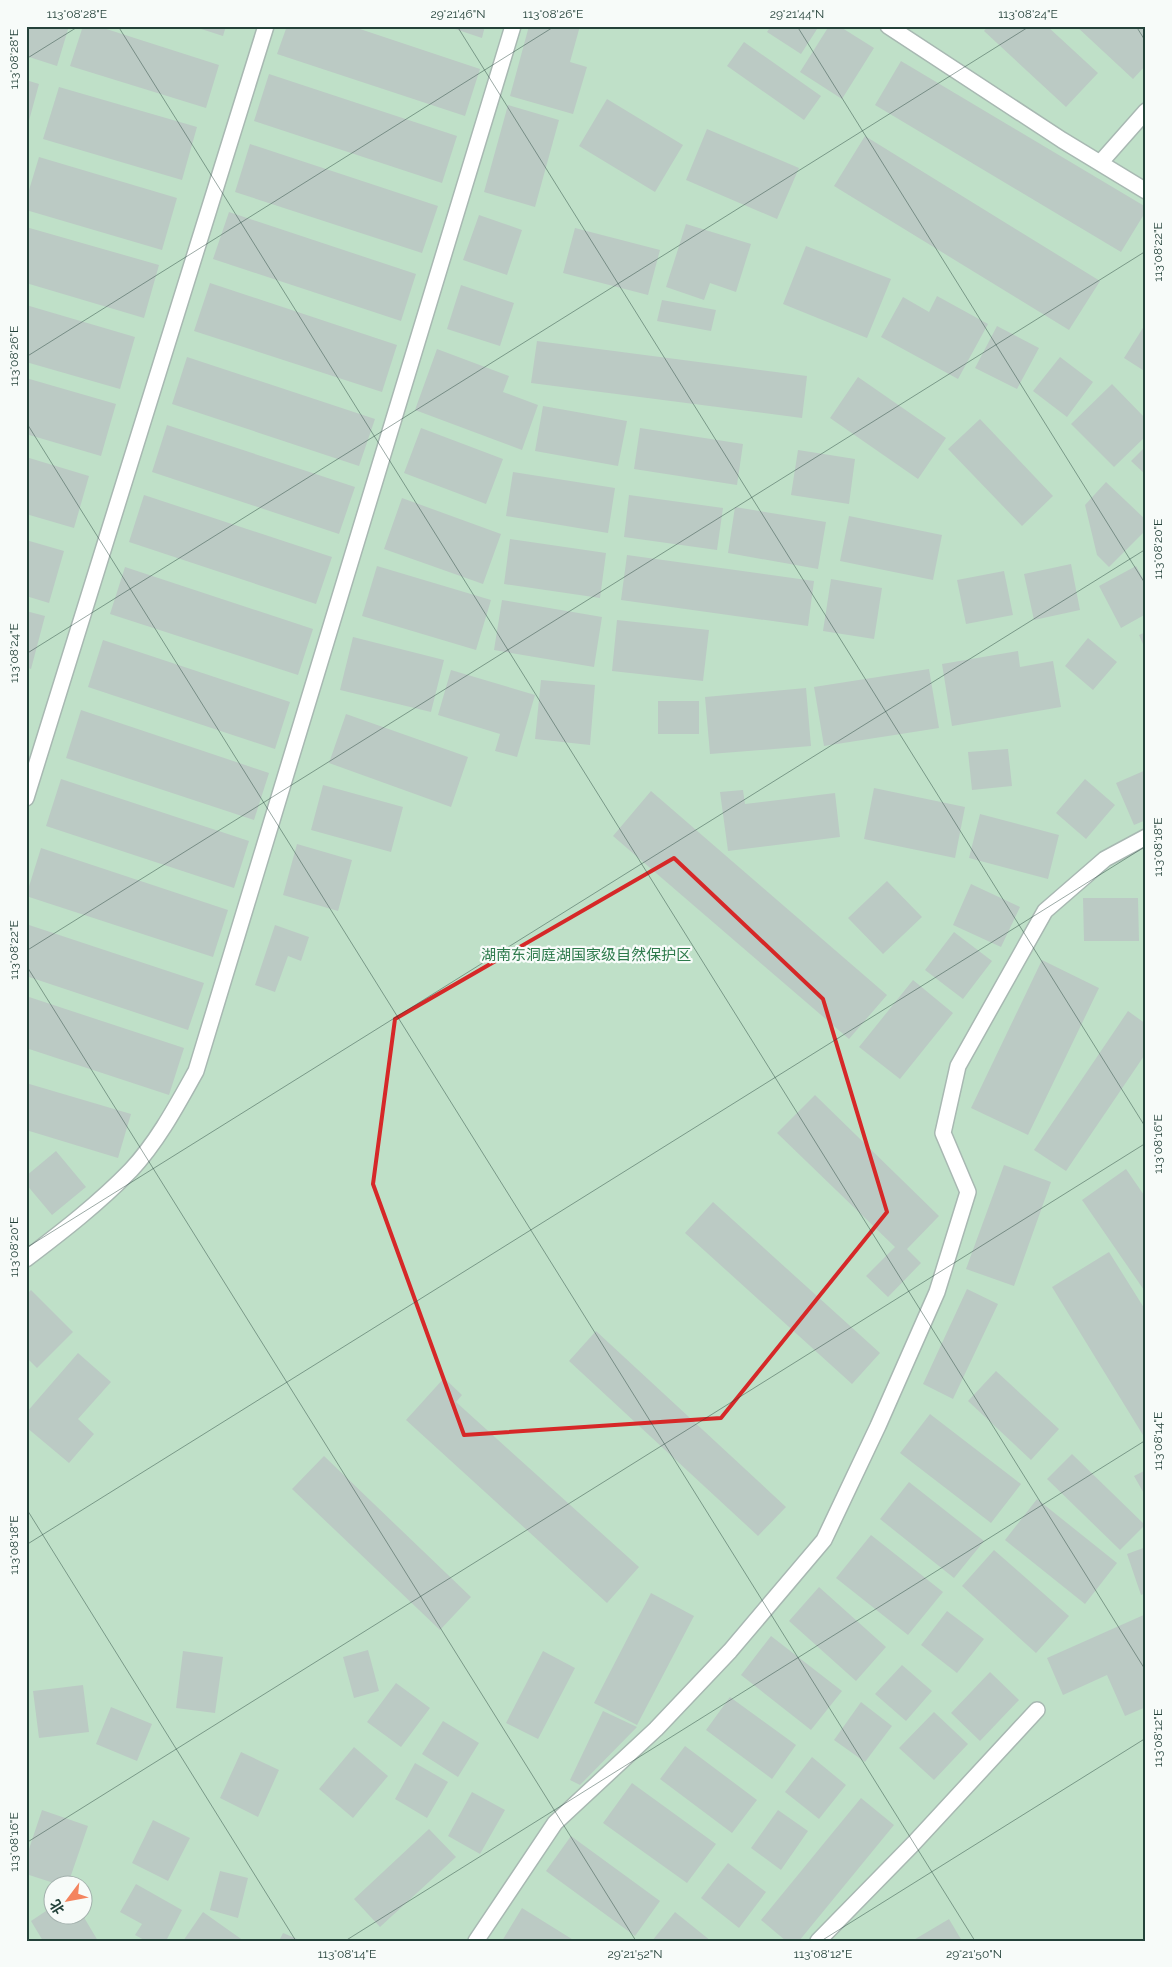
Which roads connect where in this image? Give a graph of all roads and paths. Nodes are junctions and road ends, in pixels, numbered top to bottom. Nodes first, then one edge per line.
1 (266, 26) edge
2 (513, 26) edge
3 (888, 26) edge
4 (1146, 111) edge
5 (1100, 163) junction
6 (1146, 191) edge
7 (26, 798) edge
8 (1146, 837) edge
9 (26, 1258) edge
10 (1036, 1710) dead end
11 (476, 1941) edge
12 (818, 1941) edge

1 - 7 street
2 - 9 street
3 - 5 street
4 - 5 street
5 - 6 street
8 - 11 street
10 - 12 street

